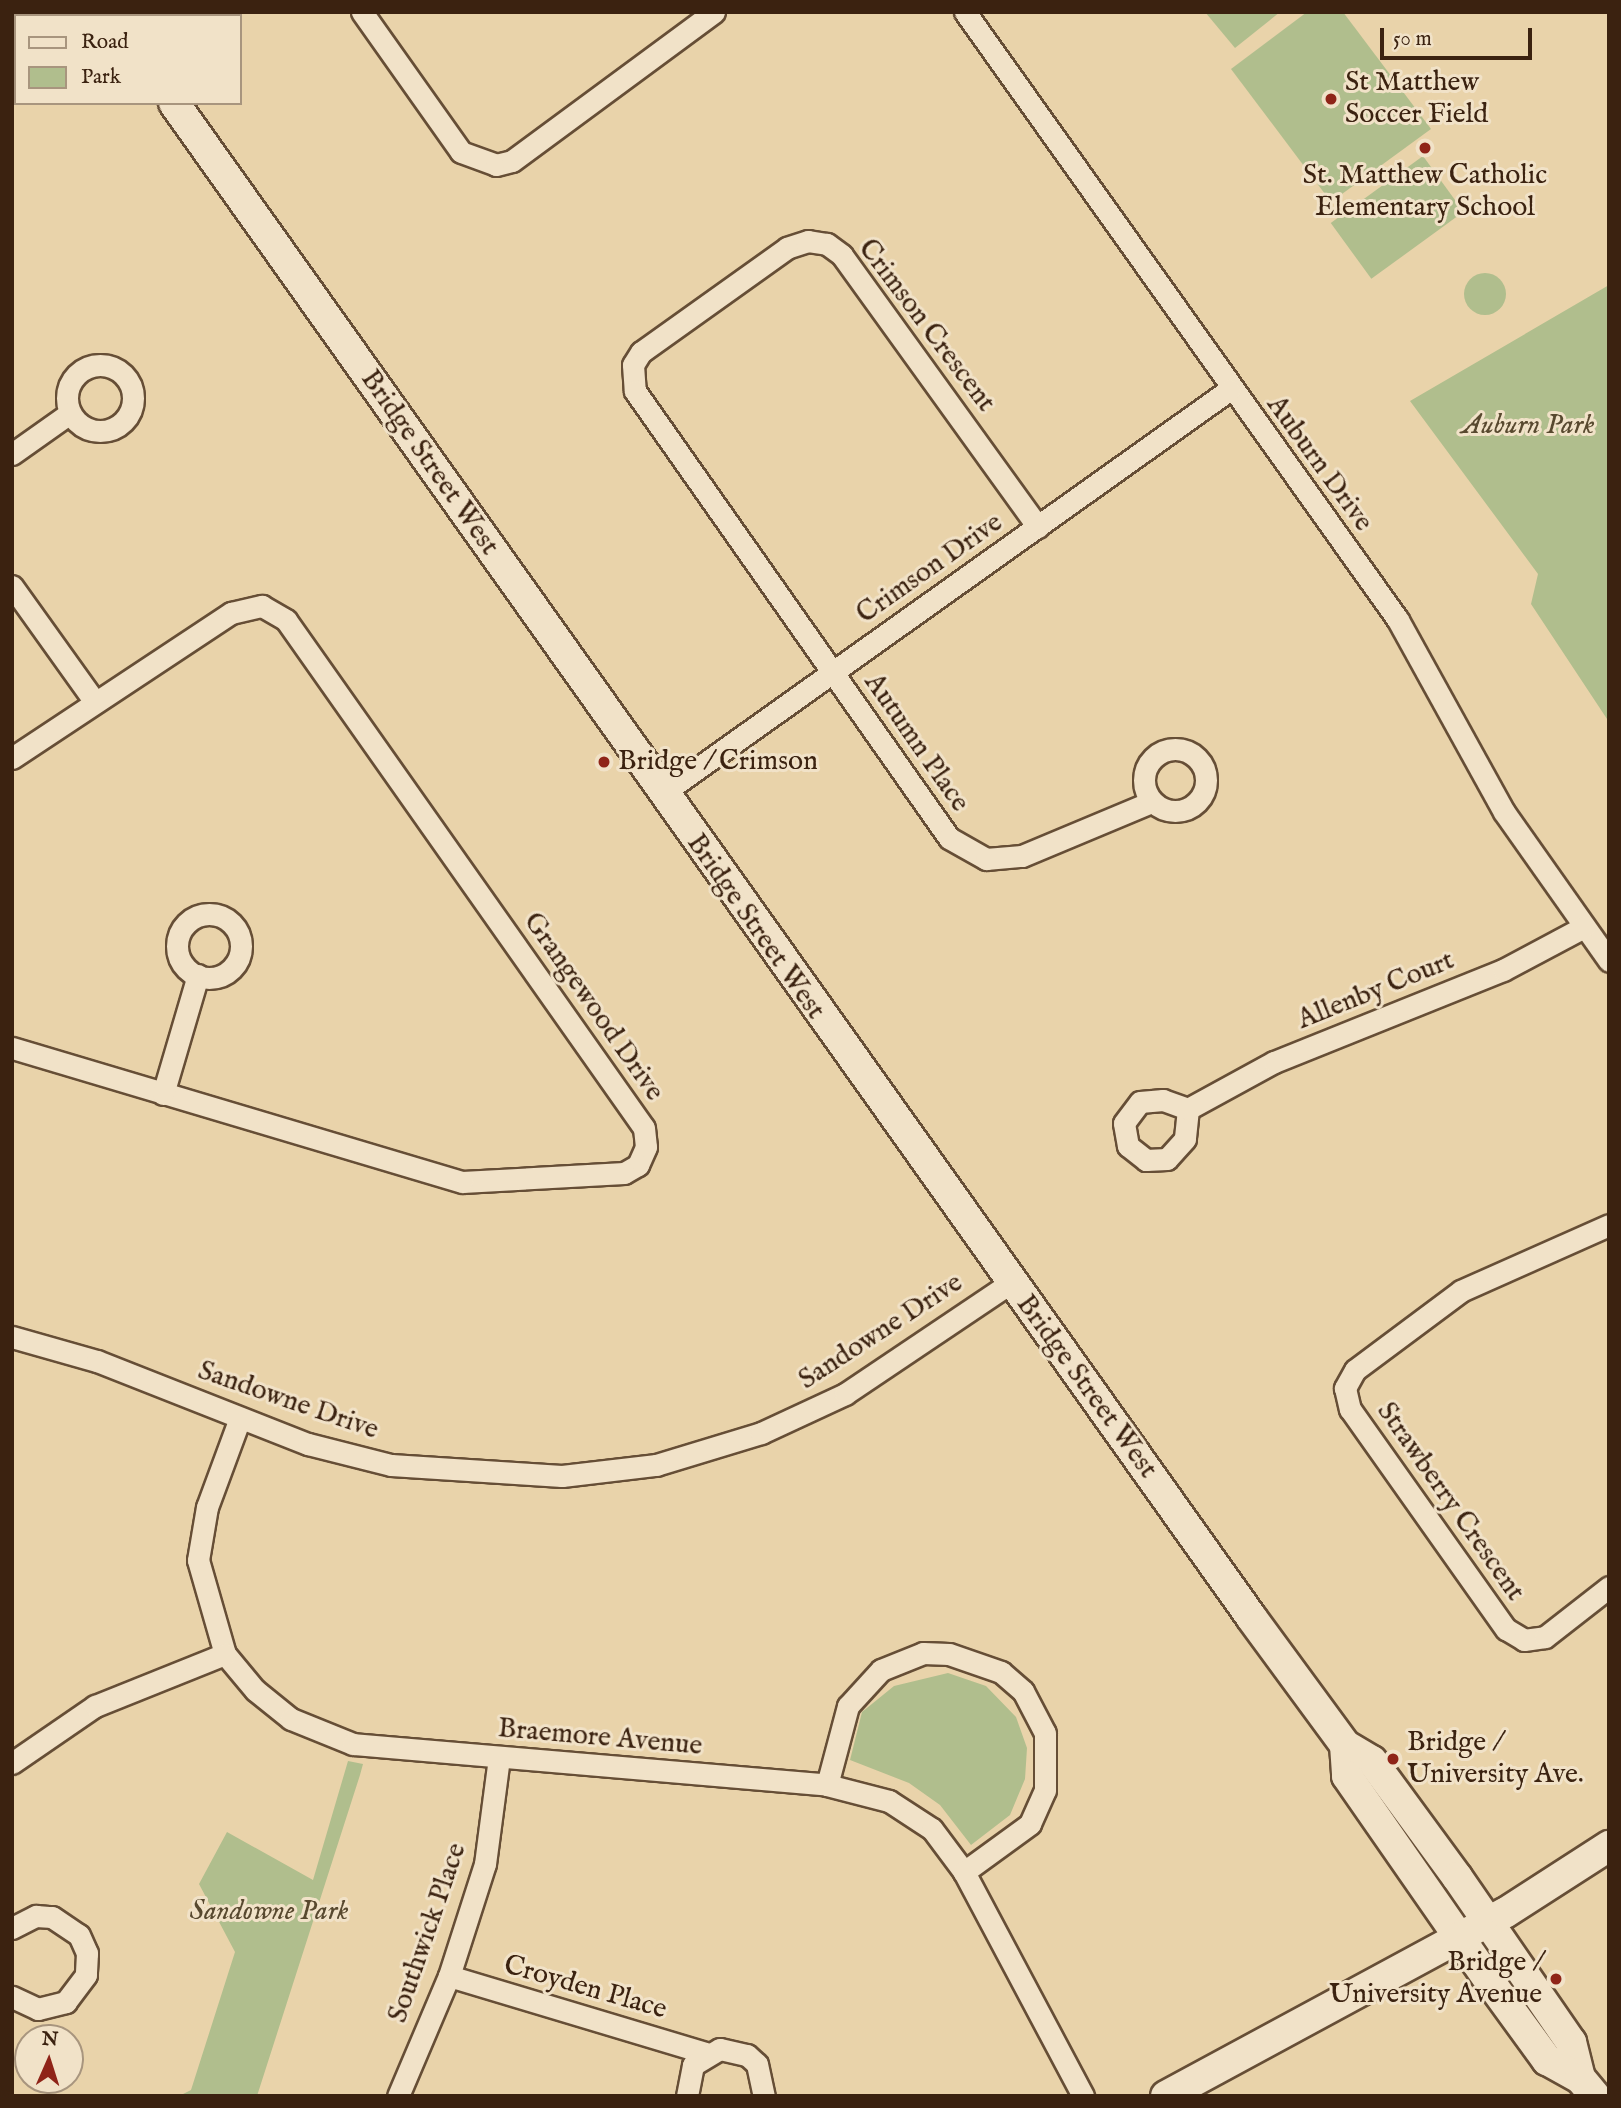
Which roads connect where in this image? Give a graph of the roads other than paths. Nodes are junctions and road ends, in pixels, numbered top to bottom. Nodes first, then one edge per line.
1 (362, 12) edge
2 (714, 12) edge
3 (965, 12) edge
4 (175, 105) edge
5 (1229, 390) junction
6 (70, 413) dead end
7 (12, 454) edge
8 (1038, 527) junction
9 (12, 586) edge
10 (832, 674) junction
11 (95, 702) junction
12 (12, 758) edge
13 (663, 793) junction
14 (1152, 802) dead end
15 (1584, 927) junction
16 (1609, 961) edge
17 (198, 975) dead end
18 (12, 1048) edge
19 (163, 1094) junction
20 (1188, 1109) dead end
21 (1609, 1225) edge
22 (1010, 1283) junction
23 (12, 1337) edge
24 (240, 1418) junction
25 (1609, 1587) edge
26 (225, 1654) junction
27 (1345, 1745) junction
28 (499, 1757) junction
29 (12, 1763) edge
30 (827, 1785) junction
31 (1609, 1846) edge
32 (964, 1872) junction
33 (15, 1918) edge
34 (1486, 1923) junction
35 (1459, 1937) junction
36 (449, 1976) junction
37 (12, 1997) edge
38 (706, 2053) junction
39 (1588, 2087) edge
40 (406, 2091) edge
41 (687, 2096) edge
42 (764, 2096) edge
43 (1083, 2096) edge
44 (1166, 2096) edge

1 - 2 street
3 - 5 street, Auburn Drive
4 - 13 main road, Bridge Street West
5 - 8 street, Crimson Drive
5 - 15 street, Auburn Drive
6 - 7 street
8 - 10 street, Crimson Drive
8 - 10 street, Crimson Crescent
9 - 11 street
10 - 13 street, Crimson Drive
10 - 14 street, Autumn Place
11 - 12 street, Grangewood Drive
11 - 19 street, Grangewood Drive
13 - 22 main road, Bridge Street West
15 - 16 street, Auburn Drive
15 - 20 street, Allenby Court
17 - 19 street
18 - 19 street, Grangewood Drive
21 - 25 street, Strawberry Crescent
22 - 24 street, Sandowne Drive
22 - 27 main road, Bridge Street West
23 - 24 street, Sandowne Drive
24 - 26 street, Braemore Avenue
26 - 28 street, Braemore Avenue
26 - 29 street
27 - 34 main road, Bridge Street West
27 - 35 main road, Bridge Street West
28 - 30 street, Braemore Avenue
28 - 36 street, Southwick Place
30 - 32 street, Braemore Avenue
30 - 32 street
31 - 34 main road
32 - 43 street, Braemore Avenue
33 - 37 street
34 - 35 main road
34 - 39 main road, Bridge Street West
35 - 39 main road, Bridge Street West
35 - 44 main road
36 - 38 street, Croyden Place
36 - 40 street, Southwick Place
38 - 41 street
38 - 42 street, Croyden Place

